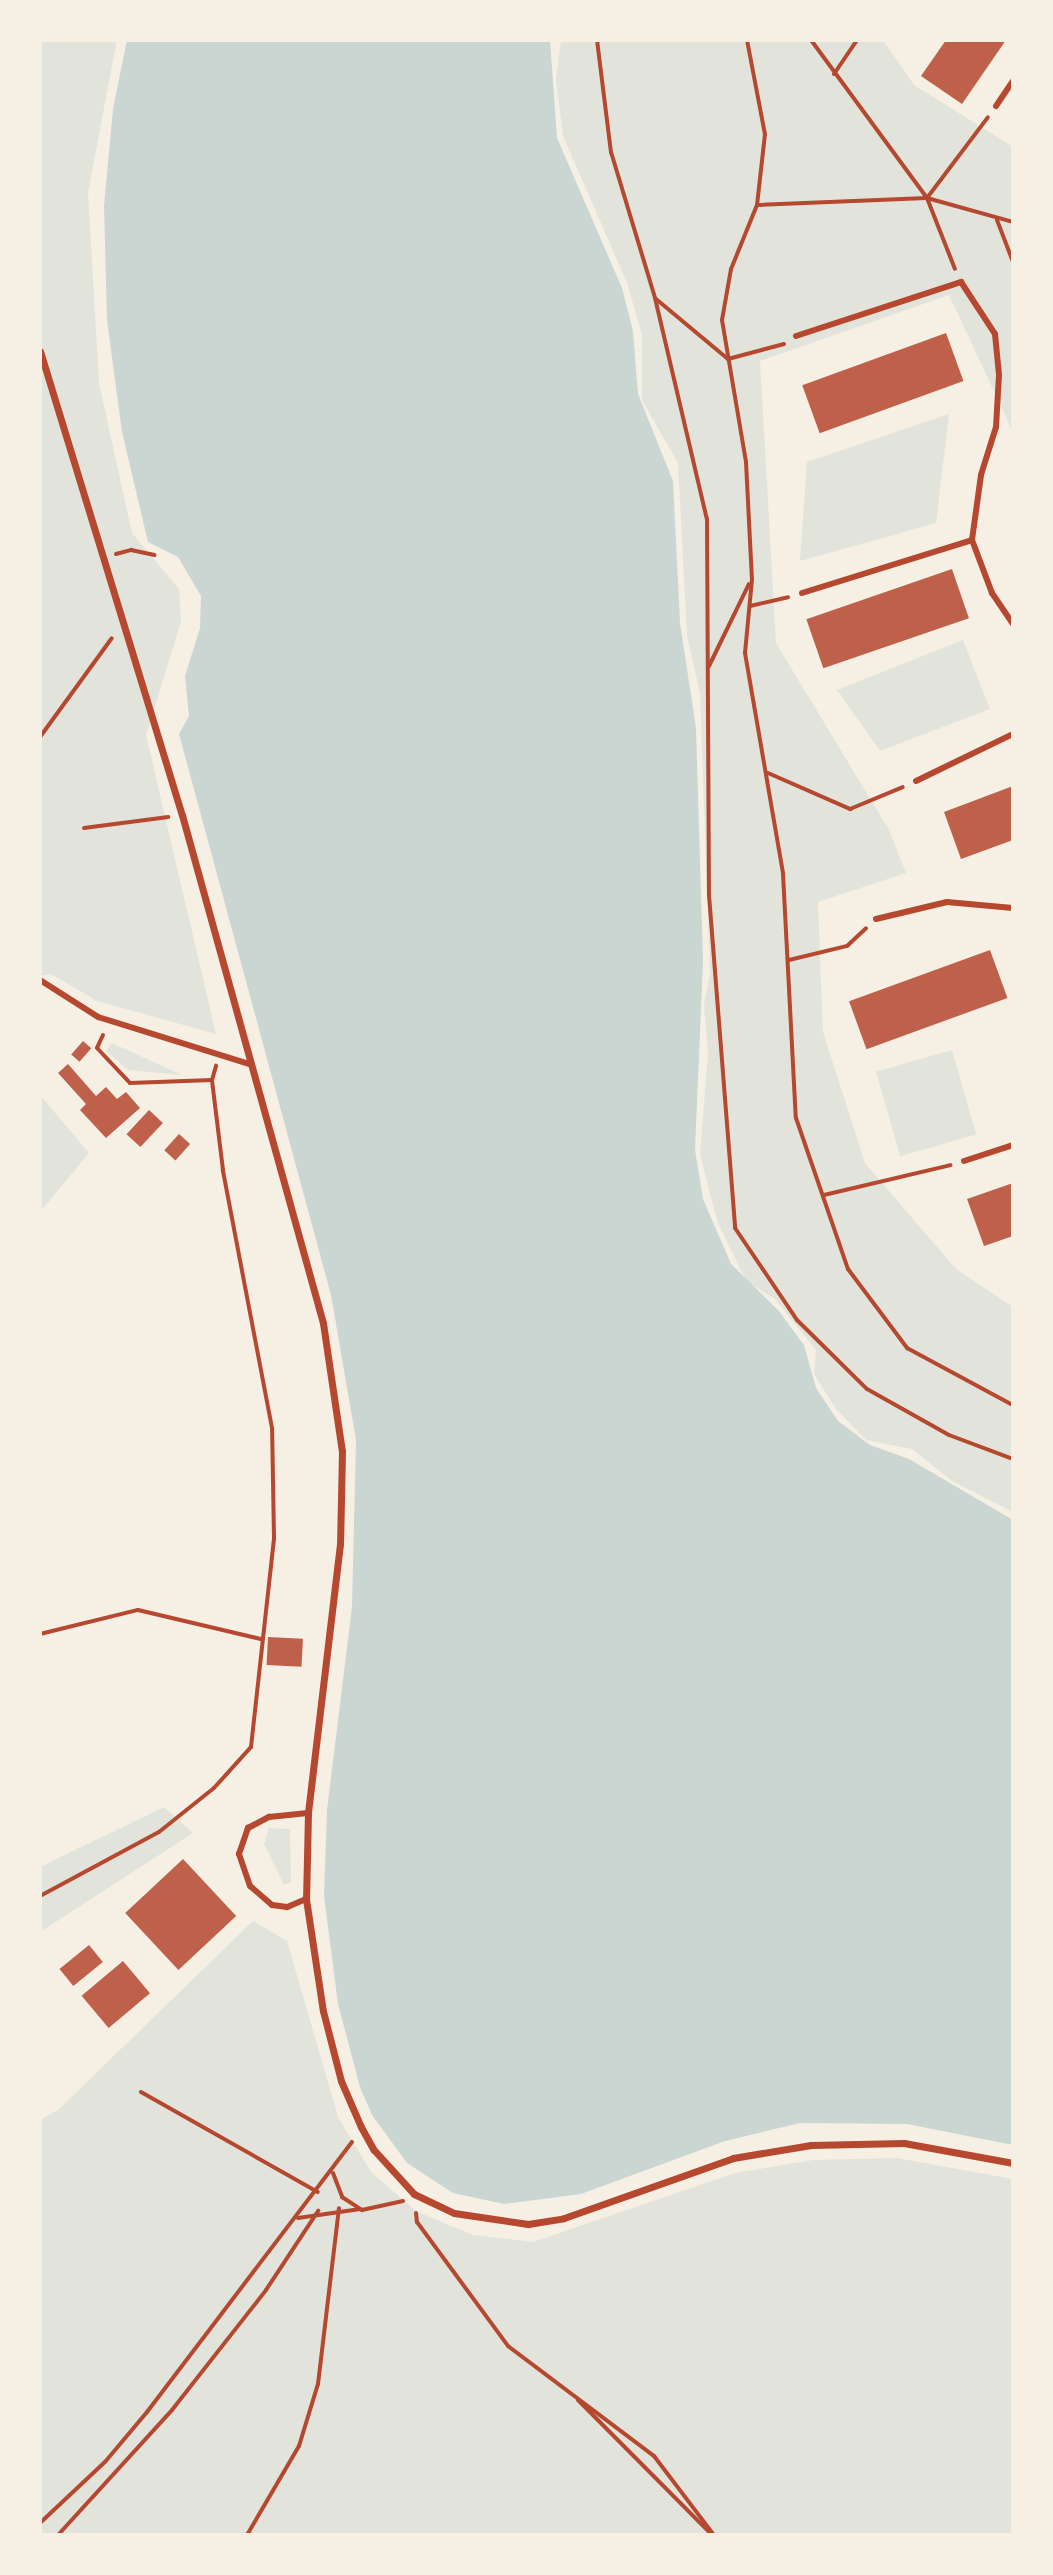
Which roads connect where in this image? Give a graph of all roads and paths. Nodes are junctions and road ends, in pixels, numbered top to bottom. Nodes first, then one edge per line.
1 (597, 40) edge
2 (747, 40) edge
3 (811, 40) edge
4 (857, 40) edge
5 (834, 74) junction
6 (1013, 81) edge
7 (996, 106) joint
8 (927, 198) junction
9 (757, 205) junction
10 (997, 220) junction
11 (1013, 222) edge
12 (1013, 262) edge
13 (961, 282) junction
14 (655, 298) junction
15 (796, 336) dead end
16 (777, 348) dead end
17 (40, 351) edge
18 (728, 359) junction
19 (972, 540) junction
20 (131, 550) dead end
21 (154, 555) dead end
22 (752, 579) junction
23 (802, 593) joint
24 (749, 607) junction
25 (124, 619) junction
26 (1013, 624) edge
27 (708, 668) junction
28 (1013, 734) edge
29 (40, 737) edge
30 (768, 773) junction
31 (916, 781) joint
32 (182, 815) junction
33 (84, 828) dead end
34 (1013, 908) edge
35 (876, 919) joint
36 (789, 960) junction
37 (40, 980) edge
38 (106, 1029) dead end
39 (249, 1064) junction
40 (216, 1065) dead end
41 (212, 1080) junction
42 (1013, 1145) edge
43 (964, 1161) joint
44 (824, 1195) junction
45 (1013, 1405) edge
46 (1013, 1459) edge
47 (40, 1634) edge
48 (261, 1639) junction
49 (308, 1813) junction
50 (40, 1896) edge
51 (306, 1899) junction
52 (141, 2092) dead end
53 (361, 2127) junction
54 (1013, 2163) edge
55 (333, 2173) junction
56 (318, 2192) junction
57 (414, 2194) junction
58 (339, 2208) junction
59 (362, 2210) junction
60 (318, 2211) junction
61 (296, 2218) junction
62 (565, 2387) junction
63 (40, 2523) edge
64 (58, 2535) edge
65 (247, 2535) edge
66 (713, 2535) edge

1 - 14 path
2 - 9 path
3 - 5 path
4 - 5 path
5 - 8 path
6 - 7 lane
7 - 8 path
8 - 9 path
8 - 10 path
8 - 13 path
9 - 18 path
10 - 11 path
10 - 12 path
13 - 15 lane
13 - 19 lane
14 - 18 path
14 - 27 path
16 - 18 path
17 - 25 street
18 - 22 path
19 - 23 lane
19 - 26 lane
20 - 21 path
22 - 24 path
22 - 27 path
23 - 24 path
24 - 30 path
25 - 29 path
25 - 32 street
27 - 46 path
28 - 31 lane
30 - 31 path
30 - 36 path
32 - 33 path
32 - 39 street
34 - 35 lane
35 - 36 path
36 - 44 path
37 - 39 lane
38 - 41 path
39 - 49 street
40 - 41 path
41 - 48 path
42 - 43 lane
43 - 44 path
44 - 45 path
47 - 48 path
48 - 50 path
49 - 51 street
49 - 51 lane
51 - 53 street
52 - 56 path
53 - 55 path
53 - 57 street
54 - 57 street
55 - 56 path
55 - 59 path
56 - 61 path
57 - 59 path
57 - 62 path
58 - 59 path
58 - 60 path
58 - 65 path
60 - 61 path
60 - 64 path
61 - 63 path
62 - 66 path
62 - 66 path

